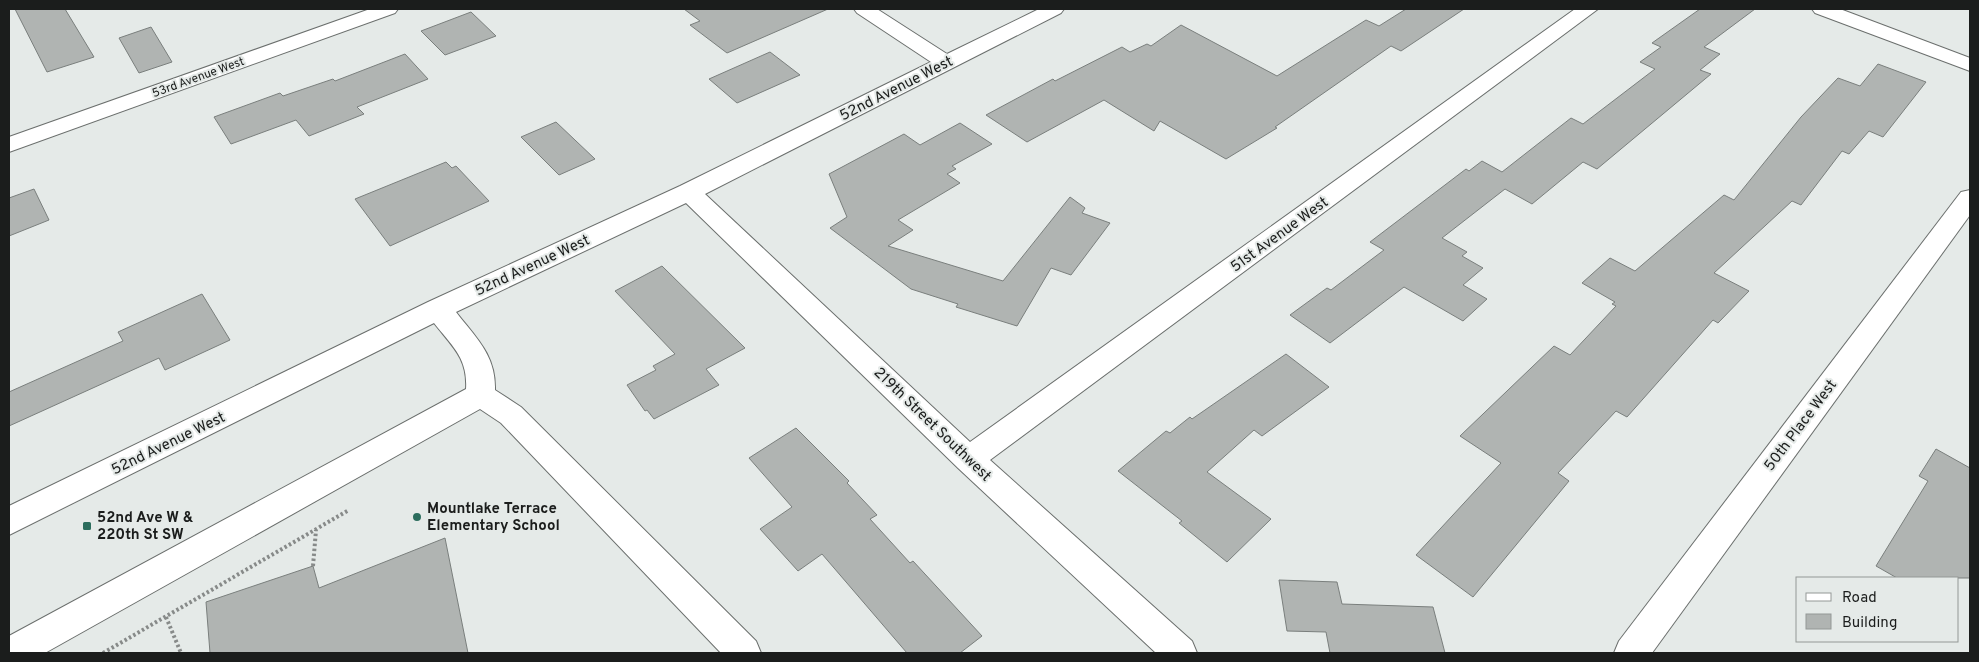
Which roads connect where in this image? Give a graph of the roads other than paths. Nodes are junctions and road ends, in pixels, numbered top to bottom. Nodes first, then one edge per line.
1 (388, 9) edge
2 (864, 9) edge
3 (1054, 9) edge
4 (1588, 9) edge
5 (1822, 9) edge
6 (946, 63) junction
7 (1970, 65) edge
8 (9, 145) edge
9 (689, 192) junction
10 (1970, 198) edge
11 (438, 309) junction
12 (480, 395) junction
13 (969, 459) junction
14 (9, 521) edge
15 (12, 653) edge
16 (744, 653) edge
17 (1180, 653) edge
18 (1631, 653) edge

1 - 8 street, 53rd Avenue West
2 - 6 street
3 - 6 street, 52nd Avenue West
4 - 13 street, 51st Avenue West
5 - 7 street
6 - 9 street, 52nd Avenue West
9 - 11 street, 52nd Avenue West
9 - 13 street, 219th Street Southwest
10 - 18 street, 50th Place West
11 - 12 street
11 - 14 street, 52nd Avenue West
12 - 15 street
12 - 16 street
13 - 17 street, 219th Street Southwest

